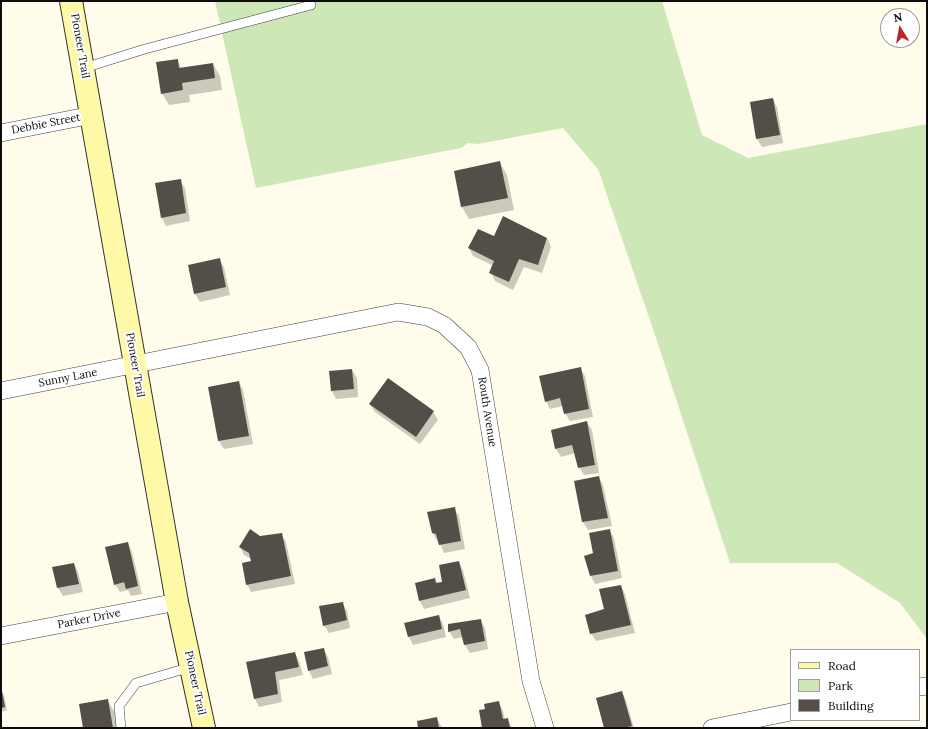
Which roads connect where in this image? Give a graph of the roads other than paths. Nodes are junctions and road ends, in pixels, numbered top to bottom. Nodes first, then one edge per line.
1 (71, 1) edge
2 (311, 5) dead end
3 (84, 68) junction
4 (92, 115) junction
5 (1, 133) edge
6 (135, 365) junction
7 (1, 391) edge
8 (177, 602) junction
9 (1, 636) edge
10 (191, 667) junction
11 (790, 712) edge
12 (121, 728) edge
13 (204, 728) edge
14 (545, 728) edge
15 (712, 728) edge

1 - 3 street, Pioneer Trail
2 - 3 lane
3 - 4 street, Pioneer Trail
4 - 5 street, Debbie Street
4 - 6 street, Pioneer Trail
6 - 7 street, Sunny Lane
6 - 8 street, Pioneer Trail
6 - 14 street, Routh Avenue
8 - 9 street, Parker Drive
8 - 10 street, Pioneer Trail
10 - 12 lane
10 - 13 street, Pioneer Trail
11 - 15 street

